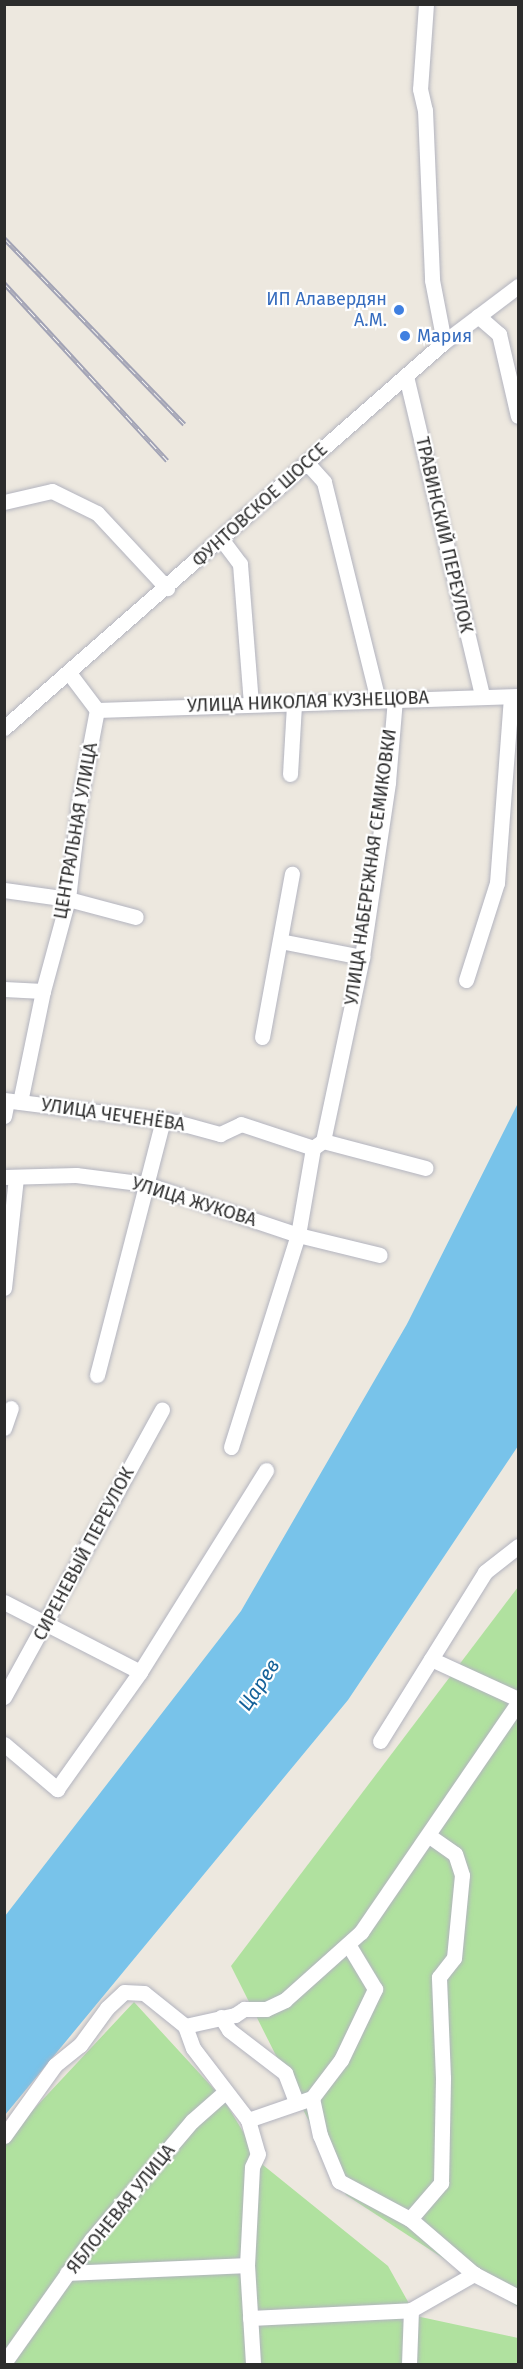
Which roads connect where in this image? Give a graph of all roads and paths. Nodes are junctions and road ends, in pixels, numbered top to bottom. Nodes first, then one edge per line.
1 (426, 4) edge
2 (515, 289) edge
3 (478, 316) junction
4 (444, 342) junction
5 (406, 376) junction
6 (519, 416) edge
7 (308, 464) junction
8 (4, 502) edge
9 (222, 540) junction
10 (166, 588) junction
11 (69, 673) junction
12 (482, 695) junction
13 (515, 697) edge
14 (395, 699) junction
15 (378, 700) junction
16 (251, 704) junction
17 (294, 705) junction
18 (97, 710) junction
19 (4, 728) edge
20 (290, 774) dead end
21 (292, 874) dead end
22 (4, 890) edge
23 (68, 899) junction
24 (136, 917) dead end
25 (280, 941) junction
26 (362, 957) junction
27 (466, 980) dead end
28 (4, 989) edge
29 (42, 991) junction
30 (262, 1037) dead end
31 (10, 1101) edge
32 (4, 1116) edge
33 (164, 1120) junction
34 (318, 1145) junction
35 (426, 1168) dead end
36 (10, 1178) edge
37 (146, 1184) junction
38 (298, 1235) junction
39 (380, 1255) dead end
40 (4, 1288) edge
41 (97, 1375) dead end
42 (11, 1408) dead end
43 (162, 1410) dead end
44 (4, 1428) edge
45 (231, 1447) dead end
46 (266, 1470) dead end
47 (519, 1546) edge
48 (4, 1602) edge
49 (45, 1625) junction
50 (431, 1659) junction
51 (140, 1672) junction
52 (4, 1697) edge
53 (519, 1701) edge
54 (380, 1741) dead end
55 (4, 1744) edge
56 (429, 1836) junction
57 (348, 1944) junction
58 (221, 2017) junction
59 (185, 2026) junction
60 (225, 2092) junction
61 (312, 2098) junction
62 (296, 2102) junction
63 (248, 2120) junction
64 (4, 2136) edge
65 (410, 2219) junction
66 (247, 2265) junction
67 (67, 2273) junction
68 (474, 2274) junction
69 (519, 2297) edge
70 (411, 2310) junction
71 (250, 2319) junction
72 (4, 2363) edge
73 (253, 2364) edge
74 (409, 2364) edge

1 - 4 street
2 - 3 street, ФУНТОВСКОЕ ШОССЕ
3 - 4 street, ФУНТОВСКОЕ ШОССЕ
3 - 6 street
4 - 5 street, ФУНТОВСКОЕ ШОССЕ
5 - 7 street, ФУНТОВСКОЕ ШОССЕ
5 - 12 street, ТРАВИНСКИЙ ПЕРЕУЛОК
7 - 9 street, ФУНТОВСКОЕ ШОССЕ
7 - 15 street
8 - 10 street
9 - 10 street, ФУНТОВСКОЕ ШОССЕ
9 - 16 street
10 - 11 street, ФУНТОВСКОЕ ШОССЕ
11 - 18 street
11 - 19 street, ФУНТОВСКОЕ ШОССЕ
12 - 13 street, УЛИЦА НИКОЛАЯ КУЗНЕЦОВА
12 - 14 street, УЛИЦА НИКОЛАЯ КУЗНЕЦОВА
13 - 27 street
14 - 15 street, УЛИЦА НИКОЛАЯ КУЗНЕЦОВА
14 - 26 street, УЛИЦА НАБЕРЕЖНАЯ СЕМИКОВКИ
15 - 17 street, УЛИЦА НИКОЛАЯ КУЗНЕЦОВА
16 - 17 street, УЛИЦА НИКОЛАЯ КУЗНЕЦОВА
16 - 18 street, УЛИЦА НИКОЛАЯ КУЗНЕЦОВА
17 - 20 street
18 - 23 street, ЦЕНТРАЛЬНАЯ УЛИЦА
21 - 25 street
22 - 23 street
23 - 24 street
23 - 29 street, ЦЕНТРАЛЬНАЯ УЛИЦА
25 - 26 street
25 - 30 street
26 - 34 street, УЛИЦА НАБЕРЕЖНАЯ СЕМИКОВКИ
28 - 29 street
29 - 31 street, ЦЕНТРАЛЬНАЯ УЛИЦА
31 - 32 street, ЦЕНТРАЛЬНАЯ УЛИЦА
31 - 33 street, УЛИЦА ЧЕЧЕНЁВА
33 - 34 street, УЛИЦА ЧЕЧЕНЁВА
33 - 37 street
34 - 35 street, УЛИЦА ЧЕЧЕНЁВА
34 - 38 street, УЛИЦА НАБЕРЕЖНАЯ СЕМИКОВКИ
36 - 37 street, УЛИЦА ЖУКОВА
36 - 40 street
37 - 38 street, УЛИЦА ЖУКОВА
37 - 41 street
38 - 39 street, УЛИЦА ЖУКОВА
38 - 45 street, УЛИЦА НАБЕРЕЖНАЯ СЕМИКОВКИ
42 - 44 street
43 - 49 street, СИРЕНЕВЫЙ ПЕРЕУЛОК
46 - 51 street
47 - 50 street
48 - 49 street
49 - 51 street
49 - 52 street, СИРЕНЕВЫЙ ПЕРЕУЛОК
50 - 53 street
50 - 54 street
51 - 55 street
53 - 56 street
56 - 57 street
56 - 65 street
57 - 58 street
57 - 61 street
58 - 59 street
58 - 62 street
59 - 60 street
59 - 64 street
60 - 63 street
60 - 67 street, ЯБЛОНЕВАЯ УЛИЦА
61 - 62 street
61 - 65 street
62 - 63 street
63 - 66 street
65 - 68 street
66 - 67 street
66 - 71 street
67 - 72 street, ЯБЛОНЕВАЯ УЛИЦА
68 - 69 street
68 - 70 street
70 - 71 street
70 - 74 street
71 - 73 street

